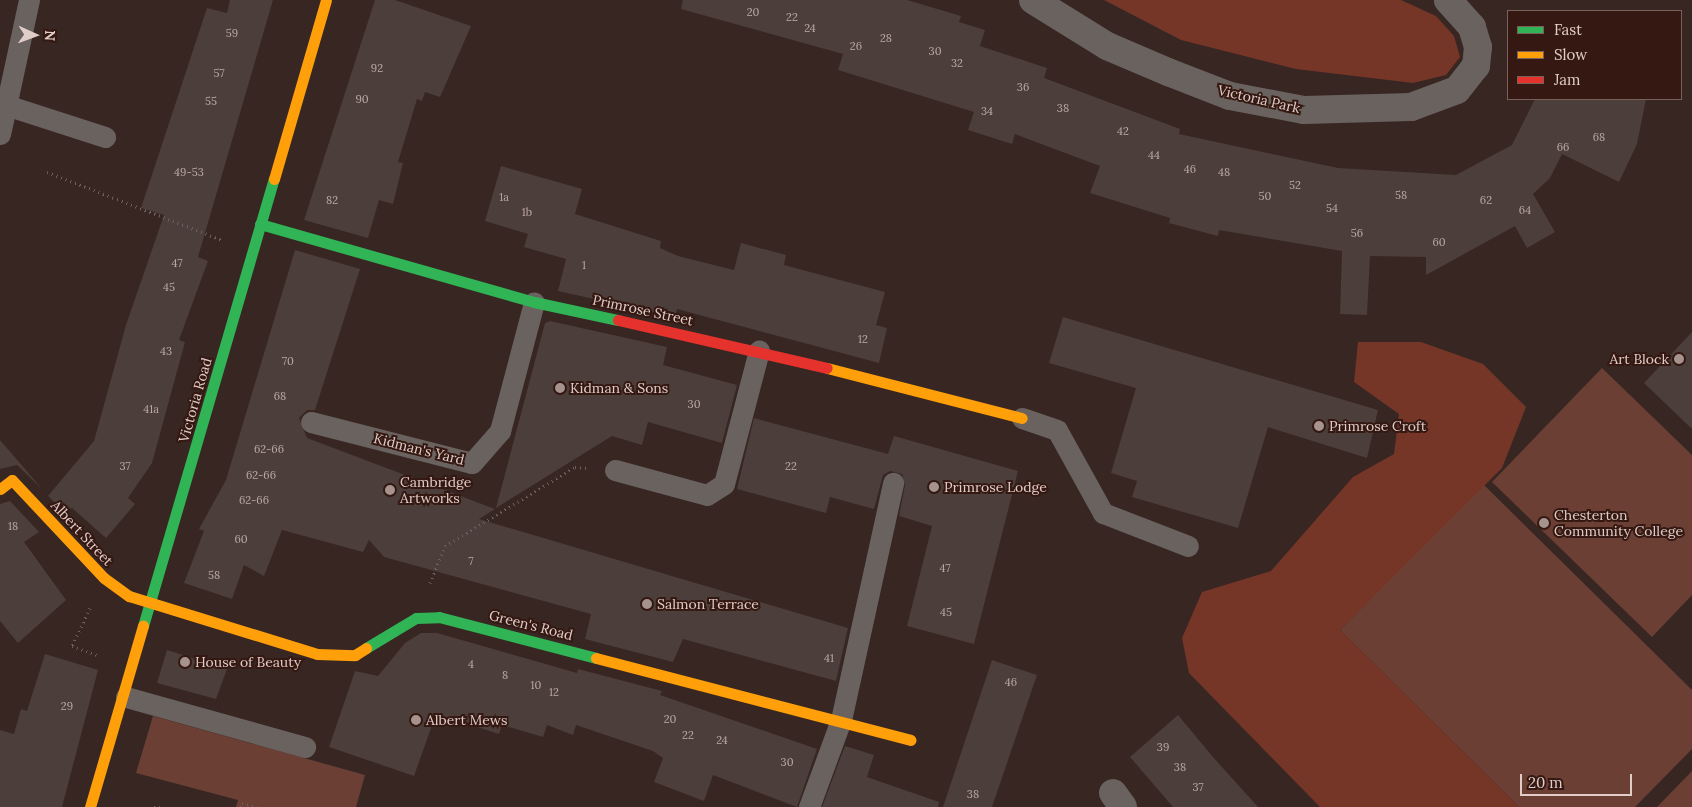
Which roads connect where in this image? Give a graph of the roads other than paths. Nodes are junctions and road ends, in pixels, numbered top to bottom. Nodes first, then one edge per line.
1 (29, 0) edge
2 (326, 0) edge
3 (1033, 0) edge
4 (1448, 0) edge
5 (9, 106) junction
6 (0, 134) edge
7 (105, 137) dead end
8 (260, 224) junction
9 (534, 302) junction
10 (759, 351) junction
11 (1022, 418) joint
12 (311, 422) dead end
13 (614, 470) road end
14 (893, 483) dead end
15 (0, 489) edge
16 (1188, 546) dead end
17 (151, 603) junction
18 (126, 697) junction
19 (841, 720) junction
20 (910, 740) dead end
21 (305, 746) dead end
22 (90, 807) edge
23 (809, 807) edge

1 - 5 lane
2 - 8 street, Victoria Road
3 - 4 street, Victoria Park
5 - 6 lane
5 - 7 lane
8 - 9 street, Primrose Street
8 - 17 street, Victoria Road
9 - 10 street, Primrose Street
9 - 12 lane, Kidman's Yard
10 - 11 street, Primrose Street
10 - 13 lane
11 - 16 lane
14 - 19 lane
15 - 17 street, Albert Street
17 - 18 street, Victoria Road
17 - 19 street, Green's Road
18 - 21 lane
18 - 22 street, Victoria Road
19 - 20 street, Green's Road
19 - 23 lane

